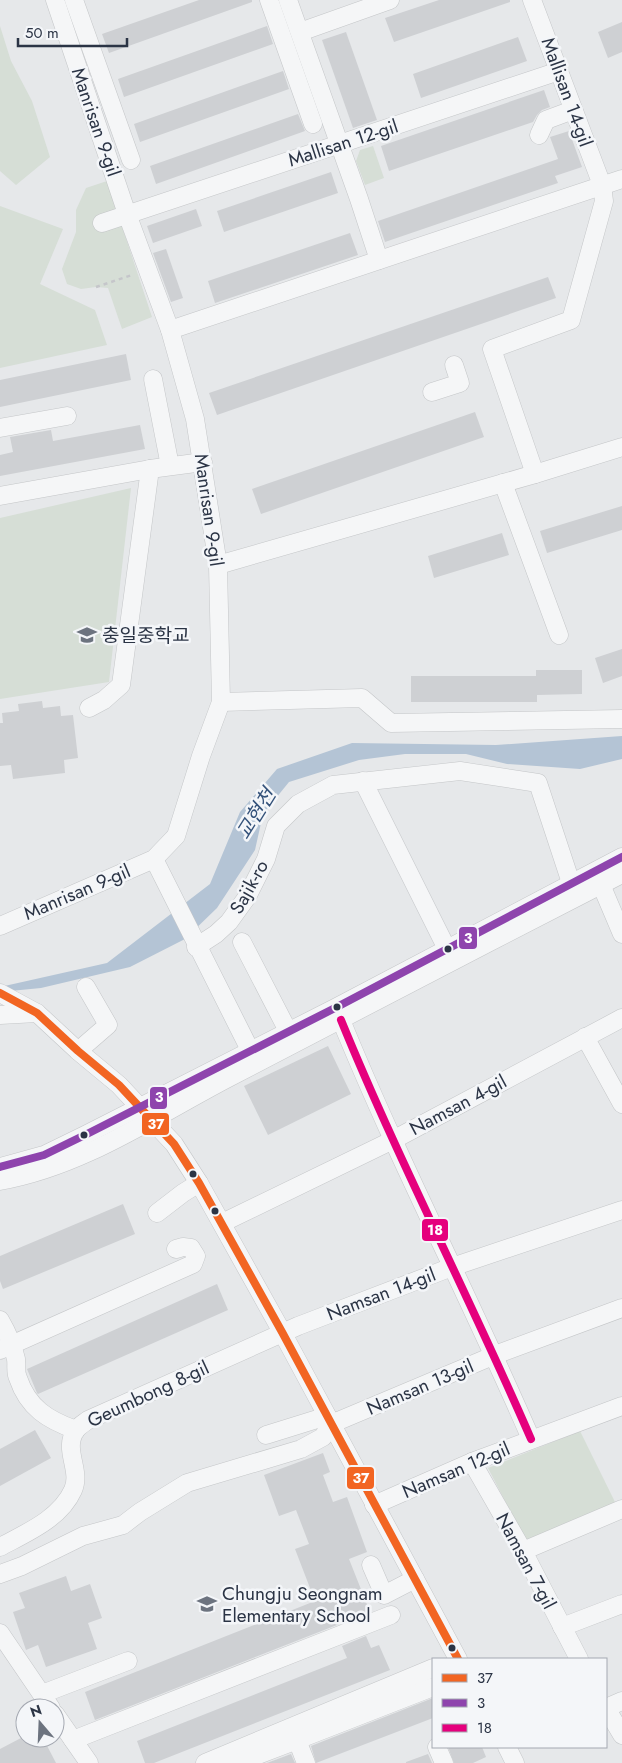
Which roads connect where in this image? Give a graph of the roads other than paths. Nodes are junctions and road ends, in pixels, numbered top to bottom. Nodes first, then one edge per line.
1 (55, 0) edge
2 (74, 0) edge
3 (269, 0) edge
4 (288, 0) edge
5 (390, 0) edge
6 (532, 0) edge
7 (85, 30) junction
8 (300, 32) junction
9 (67, 34) junction
10 (558, 71) junction
11 (573, 110) junction
12 (313, 124) dead end
13 (539, 135) dead end
14 (340, 144) junction
15 (131, 160) dead end
16 (622, 179) edge
17 (602, 185) junction
18 (127, 214) junction
19 (102, 223) dead end
20 (379, 260) junction
21 (170, 330) junction
22 (454, 365) dead end
23 (153, 379) dead end
24 (432, 392) dead end
25 (67, 416) dead end
26 (0, 428) edge
27 (622, 447) edge
28 (202, 462) junction
29 (170, 466) junction
30 (150, 469) junction
31 (535, 474) junction
32 (503, 483) junction
33 (0, 496) edge
34 (218, 565) junction
35 (559, 635) dead end
36 (221, 702) junction
37 (89, 708) dead end
38 (622, 718) edge
39 (363, 781) junction
40 (622, 857) edge
41 (154, 860) junction
42 (622, 874) edge
43 (598, 878) junction
44 (571, 883) junction
45 (0, 926) edge
46 (622, 934) edge
47 (242, 942) dead end
48 (196, 947) junction
49 (447, 949) junction
50 (86, 987) dead end
51 (0, 993) edge
52 (37, 1013) junction
53 (0, 1015) edge
54 (622, 1018) edge
55 (340, 1020) junction
56 (288, 1031) junction
57 (585, 1037) junction
58 (250, 1050) junction
59 (78, 1051) junction
60 (622, 1104) edge
61 (139, 1108) junction
62 (152, 1120) junction
63 (393, 1140) junction
64 (0, 1167) edge
65 (0, 1181) edge
66 (199, 1183) junction
67 (622, 1210) edge
68 (157, 1213) dead end
69 (222, 1224) junction
70 (176, 1249) dead end
71 (452, 1267) junction
72 (622, 1308) edge
73 (0, 1320) edge
74 (282, 1332) junction
75 (6, 1346) edge
76 (495, 1355) junction
77 (622, 1406) edge
78 (329, 1420) junction
79 (76, 1430) junction
80 (266, 1435) dead end
81 (531, 1439) junction
82 (472, 1462) junction
83 (374, 1505) junction
84 (622, 1509) edge
85 (0, 1547) edge
86 (522, 1551) junction
87 (371, 1565) dead end
88 (0, 1574) edge
89 (415, 1579) junction
90 (622, 1604) edge
91 (391, 1615) dead end
92 (562, 1627) junction
93 (0, 1633) edge
94 (455, 1658) edge
95 (578, 1658) edge
96 (128, 1661) dead end
97 (432, 1668) edge
98 (432, 1686) edge
99 (45, 1698) edge
100 (53, 1698) edge
101 (622, 1701) edge
102 (607, 1708) edge
103 (607, 1710) edge
104 (65, 1728) edge
105 (622, 1735) edge
106 (73, 1740) junction
107 (297, 1740) junction
108 (437, 1748) edge
109 (508, 1748) edge
110 (89, 1763) edge
111 (205, 1763) edge
112 (237, 1763) edge
113 (306, 1763) edge
114 (444, 1763) edge
115 (515, 1763) edge

1 - 9 street, Manrisan 9-gil
2 - 7 street
3 - 12 street
4 - 8 street
5 - 8 street
6 - 10 street, Mallisan 14-gil
7 - 9 street
7 - 15 street
8 - 14 street
9 - 18 street, Manrisan 9-gil
10 - 11 street, Mallisan 14-gil
10 - 14 street, Mallisan 12-gil
11 - 13 street
11 - 17 street, Mallisan 14-gil
14 - 18 street, Mallisan 12-gil
14 - 20 street
16 - 17 street
17 - 20 street
17 - 31 street
18 - 19 street, Mallisan 12-gil
18 - 21 street, Manrisan 9-gil
20 - 21 street
21 - 28 street, Manrisan 9-gil
22 - 24 street
23 - 29 street
25 - 26 street
27 - 31 street
28 - 29 street
28 - 34 street, Manrisan 9-gil
29 - 30 street
30 - 33 street
30 - 37 street
31 - 32 street
32 - 34 street
32 - 35 street
34 - 36 street, Manrisan 9-gil
36 - 38 street
36 - 41 street, Manrisan 9-gil
39 - 44 street, Sajik-ro
39 - 48 street, Sajik-ro
39 - 49 street
40 - 43 street
41 - 45 street, Manrisan 9-gil
41 - 48 street
42 - 43 street
43 - 44 street
43 - 46 street
43 - 55 street
44 - 49 street
47 - 56 street
48 - 58 street
49 - 56 street
50 - 59 street
51 - 52 street
52 - 53 street
52 - 59 street
54 - 57 street, Namsan 4-gil
55 - 62 street
55 - 63 street
56 - 58 street
57 - 60 street
57 - 63 street, Namsan 4-gil
58 - 61 street
59 - 61 street
61 - 62 street
61 - 64 street
62 - 65 street
62 - 66 street
63 - 69 street, Namsan 4-gil
63 - 71 street
66 - 68 street
66 - 69 street
67 - 71 street, Namsan 14-gil
69 - 74 street
70 - 75 street
71 - 74 street, Namsan 14-gil
71 - 76 street
72 - 76 street, Namsan 13-gil
73 - 75 street
74 - 78 street
74 - 79 street, Geumbong 8-gil
75 - 79 street
76 - 78 street, Namsan 13-gil
76 - 81 street
77 - 81 street, Namsan 12-gil
78 - 80 street, Namsan 13-gil
78 - 83 street
78 - 88 street
79 - 85 street, Geumbong 8-gil
81 - 82 street, Namsan 12-gil
82 - 83 street, Namsan 12-gil
82 - 86 street, Namsan 7-gil
83 - 89 street
84 - 86 street
86 - 92 street, Namsan 7-gil
87 - 89 street
89 - 94 street
90 - 92 street
91 - 106 street
92 - 95 street, Namsan 7-gil
93 - 99 street
96 - 100 street
97 - 111 street
98 - 107 street
101 - 102 street
103 - 105 street
104 - 106 street
106 - 110 street
107 - 112 street
107 - 113 street
108 - 114 street
109 - 115 street

